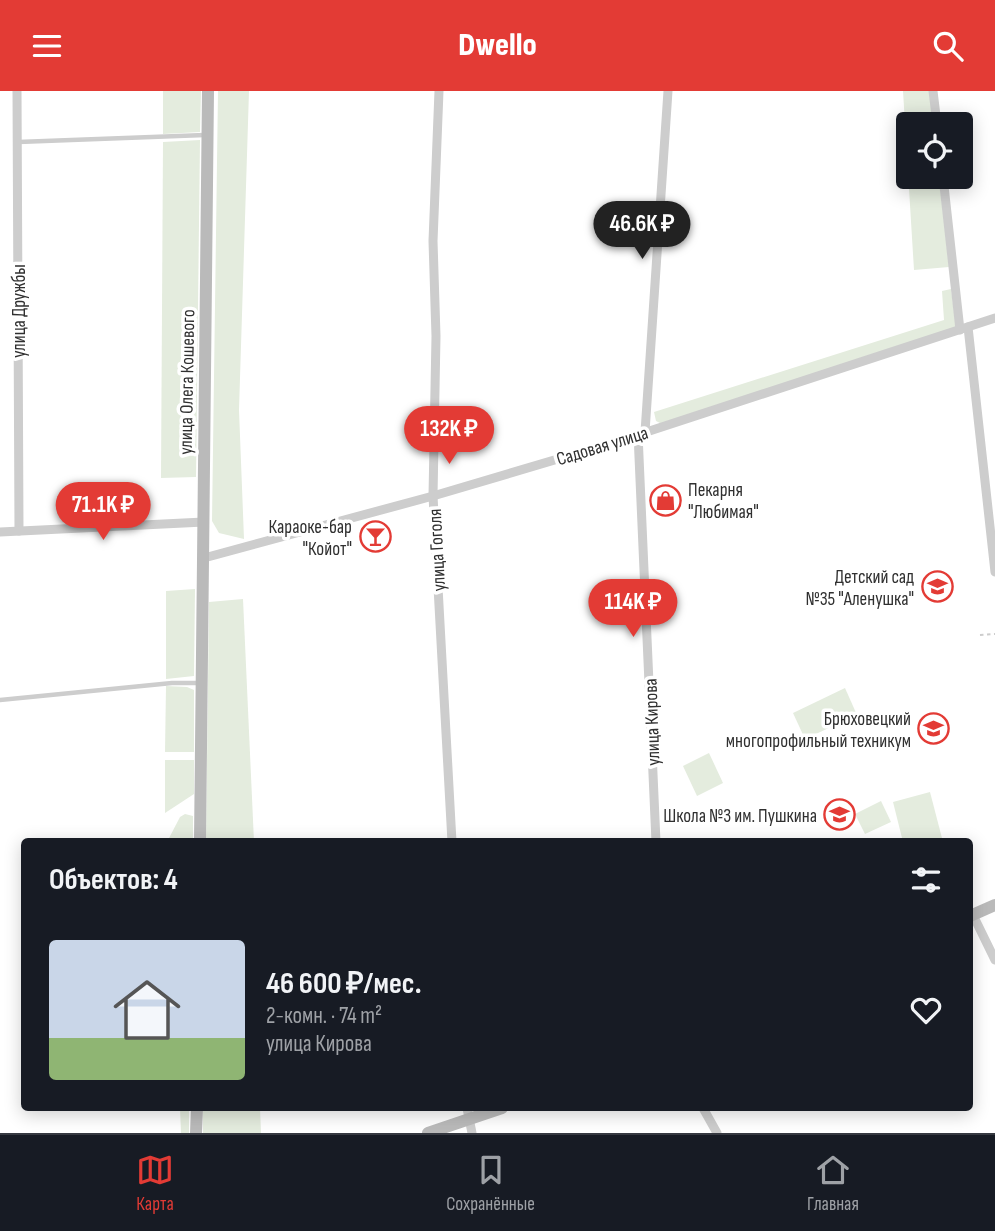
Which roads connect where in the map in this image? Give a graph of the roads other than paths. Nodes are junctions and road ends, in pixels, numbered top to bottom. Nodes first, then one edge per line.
1 (18, 91) edge
2 (208, 91) edge
3 (439, 91) edge
4 (668, 91) edge
5 (933, 91) edge
6 (936, 112) edge
7 (208, 135) junction
8 (17, 142) junction
9 (945, 189) edge
10 (995, 318) edge
11 (964, 328) junction
12 (642, 433) junction
13 (433, 495) junction
14 (204, 521) junction
15 (19, 531) junction
16 (0, 532) edge
17 (204, 558) junction
18 (995, 572) edge
19 (202, 683) junction
20 (0, 701) edge
21 (200, 838) edge
22 (452, 838) edge
23 (656, 838) edge
24 (995, 905) edge
25 (973, 915) edge
26 (973, 920) edge
27 (995, 960) edge
28 (197, 1111) edge
29 (705, 1111) edge
30 (468, 1114) edge
31 (197, 1133) edge
32 (428, 1133) edge
33 (472, 1133) edge
34 (717, 1133) edge

1 - 8 street, улица Дружбы
2 - 7 street, улица Олега Кошевого
3 - 13 street, улица Гоголя
4 - 12 street, улица Кирова
5 - 6 street
7 - 8 lane
7 - 14 street, улица Олега Кошевого
8 - 15 street, улица Дружбы
9 - 11 street
10 - 11 street, Садовая улица
11 - 12 street, Садовая улица
11 - 18 street
12 - 13 street, Садовая улица
12 - 23 street, улица Кирова
13 - 17 street, Садовая улица
13 - 22 street, улица Гоголя
14 - 15 street
14 - 17 street, улица Олега Кошевого
15 - 16 street
17 - 19 street, улица Олега Кошевого
19 - 20 lane
19 - 21 street, улица Олега Кошевого
24 - 25 street
26 - 27 street
28 - 31 street
29 - 34 street
30 - 32 street
30 - 33 street

